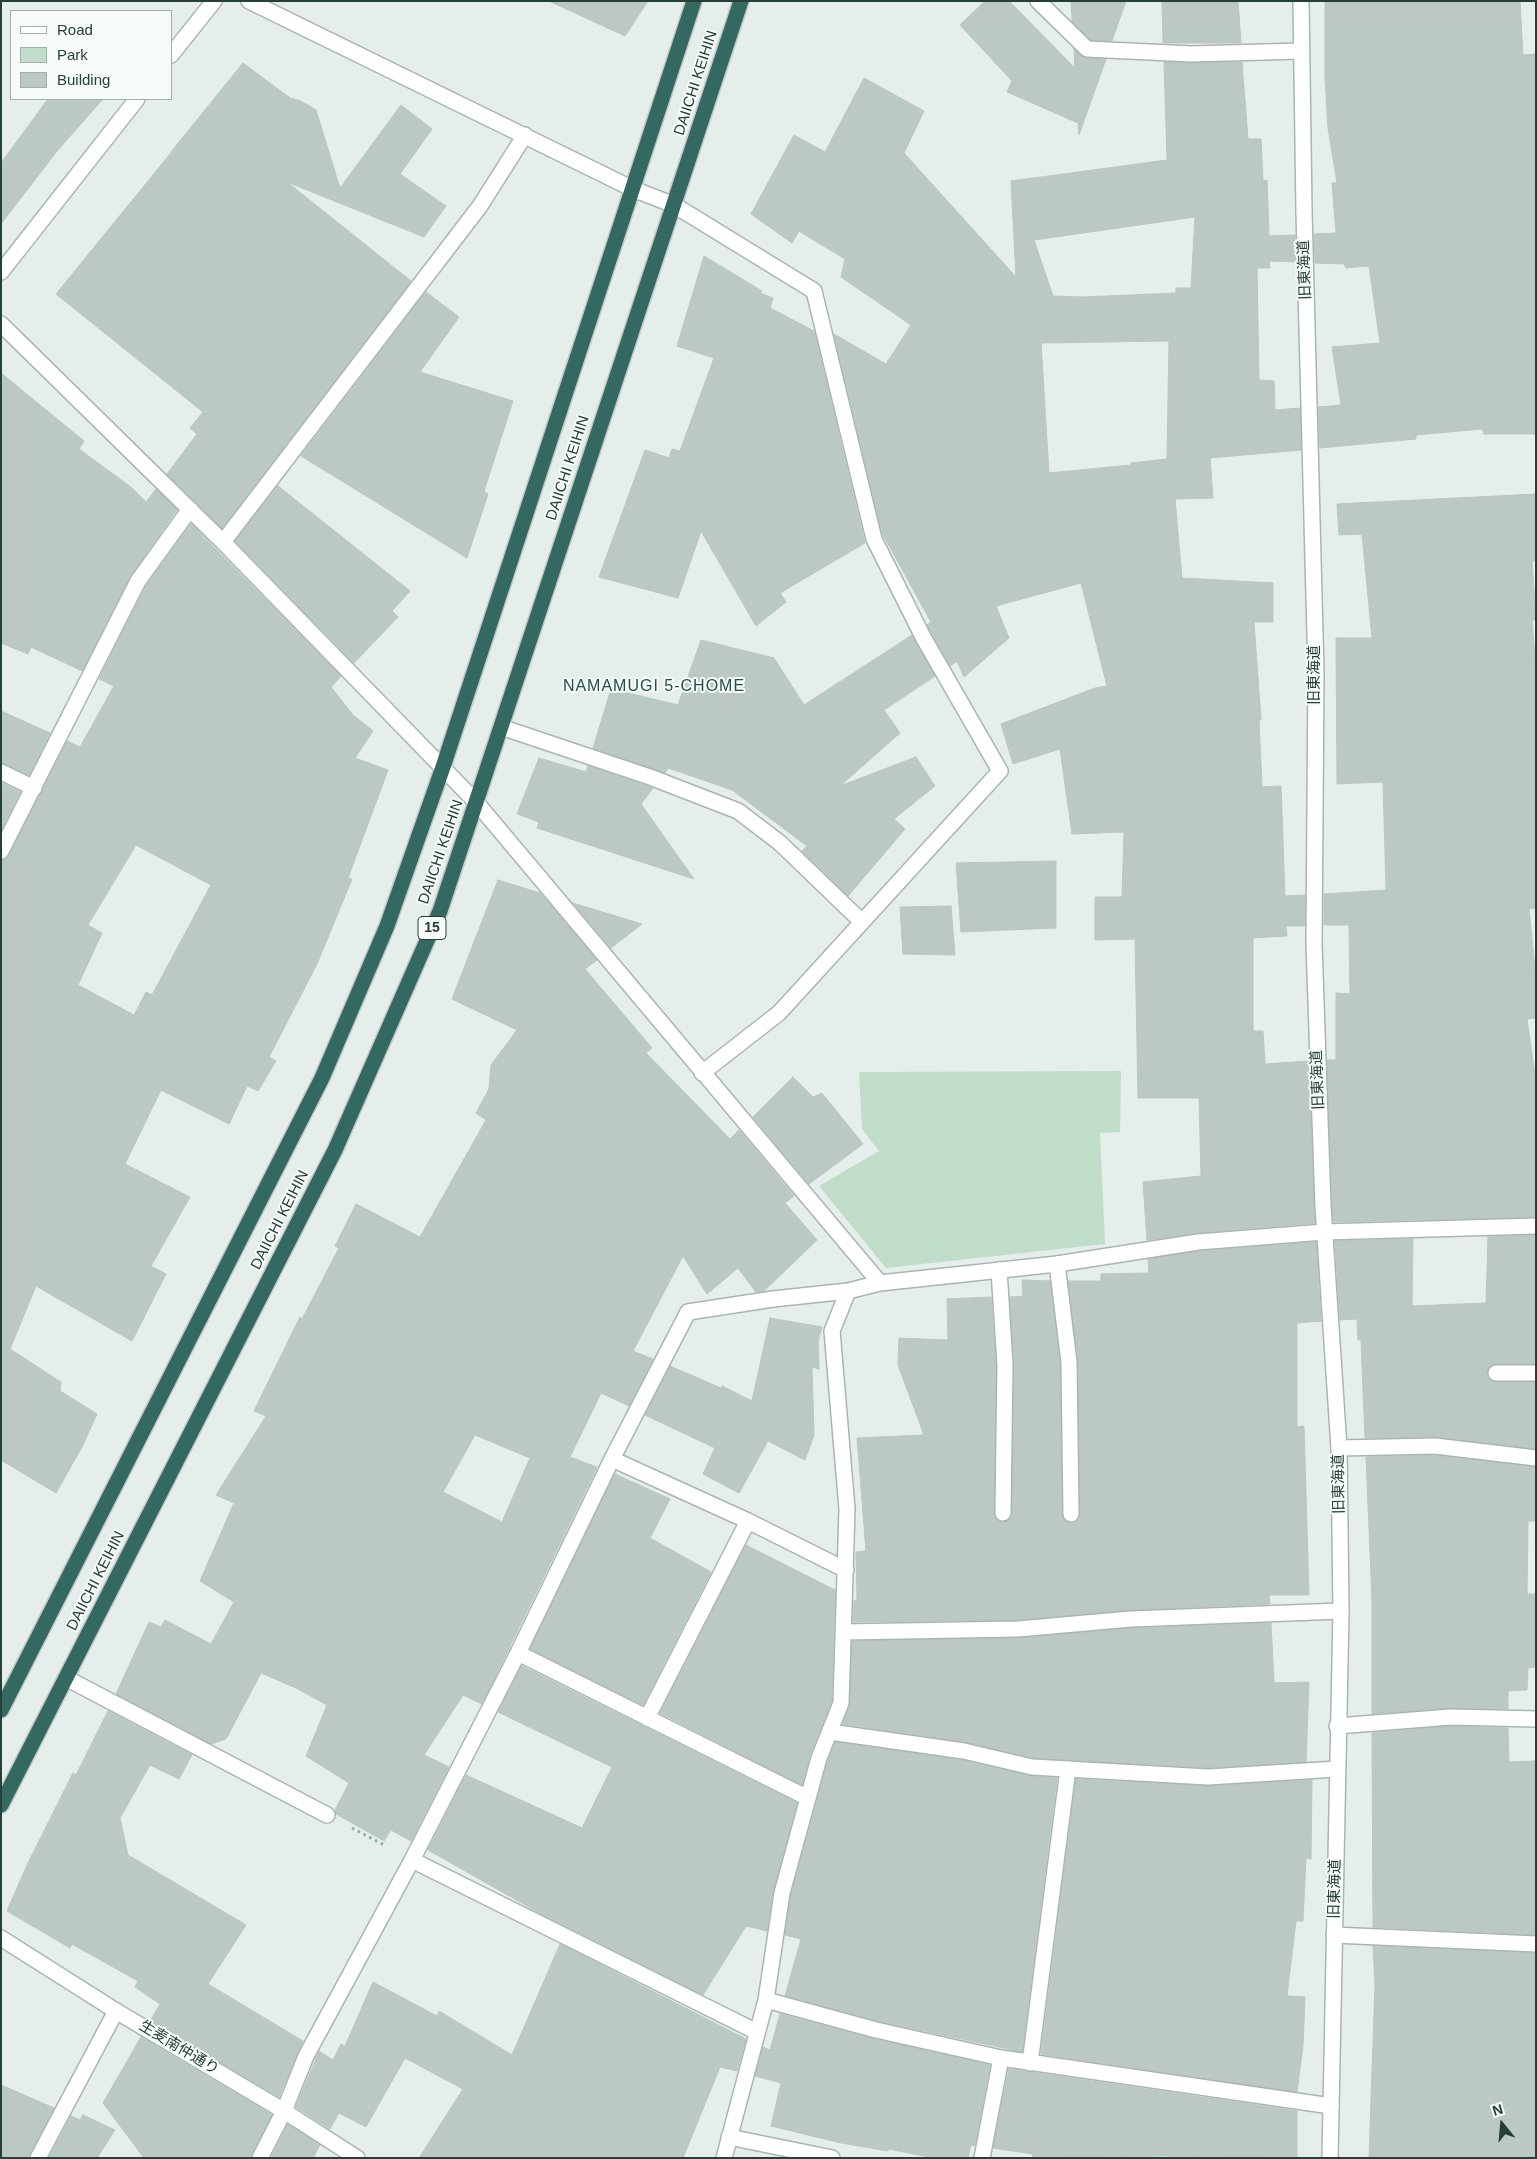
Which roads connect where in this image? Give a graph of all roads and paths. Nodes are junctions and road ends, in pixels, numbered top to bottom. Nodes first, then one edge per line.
1 (214, 1) edge
2 (249, 1) edge
3 (694, 1) edge
4 (741, 1) edge
5 (1038, 1) edge
6 (1301, 1) edge
7 (1301, 51) junction
8 (172, 54) edge
9 (136, 100) edge
10 (525, 136) junction
11 (633, 189) junction
12 (674, 205) junction
13 (1, 272) edge
14 (1, 324) edge
15 (190, 509) junction
16 (223, 542) junction
17 (501, 727) junction
18 (443, 767) junction
19 (1, 772) edge
20 (34, 788) junction
21 (476, 802) junction
22 (1, 851) edge
23 (862, 922) junction
24 (702, 1073) junction
25 (1536, 1226) edge
26 (1324, 1232) junction
27 (1057, 1264) junction
28 (998, 1270) junction
29 (880, 1283) junction
30 (848, 1292) junction
31 (1496, 1373) dead end
32 (1536, 1373) edge
33 (1339, 1448) junction
34 (1536, 1458) edge
35 (612, 1459) junction
36 (1002, 1513) dead end
37 (1071, 1514) dead end
38 (748, 1522) junction
39 (846, 1570) junction
40 (1341, 1611) junction
41 (844, 1632) junction
42 (518, 1653) junction
43 (66, 1678) junction
44 (1, 1710) edge
45 (647, 1718) junction
46 (1536, 1719) edge
47 (1337, 1726) junction
48 (830, 1732) junction
49 (1068, 1769) junction
50 (1337, 1769) junction
51 (808, 1798) junction
52 (1, 1805) edge
53 (327, 1815) joint
54 (392, 1849) dead end
55 (412, 1860) junction
56 (1334, 1935) junction
57 (1, 1938) edge
58 (1536, 1944) edge
59 (766, 2000) junction
60 (116, 2011) junction
61 (757, 2032) junction
62 (1001, 2058) junction
63 (1030, 2063) junction
64 (1331, 2106) junction
65 (284, 2111) junction
66 (730, 2137) junction
67 (38, 2158) edge
68 (260, 2158) edge
69 (357, 2158) edge
70 (724, 2158) edge
71 (832, 2158) edge
72 (982, 2158) edge
73 (1330, 2158) edge

1 - 8 street
2 - 10 street
3 - 11 highway, DAIICHI KEIHIN
4 - 12 highway, DAIICHI KEIHIN / 15
5 - 7 street
6 - 7 street, 旧東海道
7 - 26 street, 旧東海道
9 - 13 street
10 - 11 street
10 - 16 street
11 - 12 street
11 - 18 highway, DAIICHI KEIHIN
12 - 17 highway, DAIICHI KEIHIN / 15
12 - 23 street
14 - 15 street
15 - 16 street
15 - 20 street
16 - 18 street
17 - 21 highway, DAIICHI KEIHIN / 15
17 - 23 street
18 - 21 street
18 - 44 highway, DAIICHI KEIHIN
19 - 20 street
20 - 22 street
21 - 24 street
21 - 43 highway, DAIICHI KEIHIN / 15
23 - 24 street
24 - 29 street
25 - 26 street
26 - 27 street
26 - 33 street, 旧東海道
27 - 28 street
27 - 37 street
28 - 29 street
28 - 36 street
29 - 30 street
30 - 35 street
30 - 39 street
31 - 32 street
33 - 34 street
33 - 40 street, 旧東海道
35 - 38 street
35 - 42 street
38 - 39 street
38 - 45 street
39 - 41 street
40 - 41 street
40 - 47 street, 旧東海道
41 - 48 street
42 - 45 street
42 - 55 street
43 - 52 highway, DAIICHI KEIHIN / 15
43 - 53 street
45 - 51 street
46 - 47 street
47 - 50 street, 旧東海道
48 - 49 street
48 - 51 street
49 - 50 street
49 - 63 street
50 - 56 street, 旧東海道
51 - 59 street
53 - 54 path
55 - 61 street
55 - 65 street
56 - 58 street
56 - 64 street, 旧東海道
57 - 60 street, 生麦南仲通り
59 - 61 street
59 - 62 street
60 - 65 street, 生麦南仲通り
60 - 67 street
61 - 66 street
62 - 63 street
62 - 72 street
63 - 64 street
64 - 73 street, 旧東海道
65 - 68 street
65 - 69 street, 生麦南仲通り
66 - 70 street
66 - 71 street

